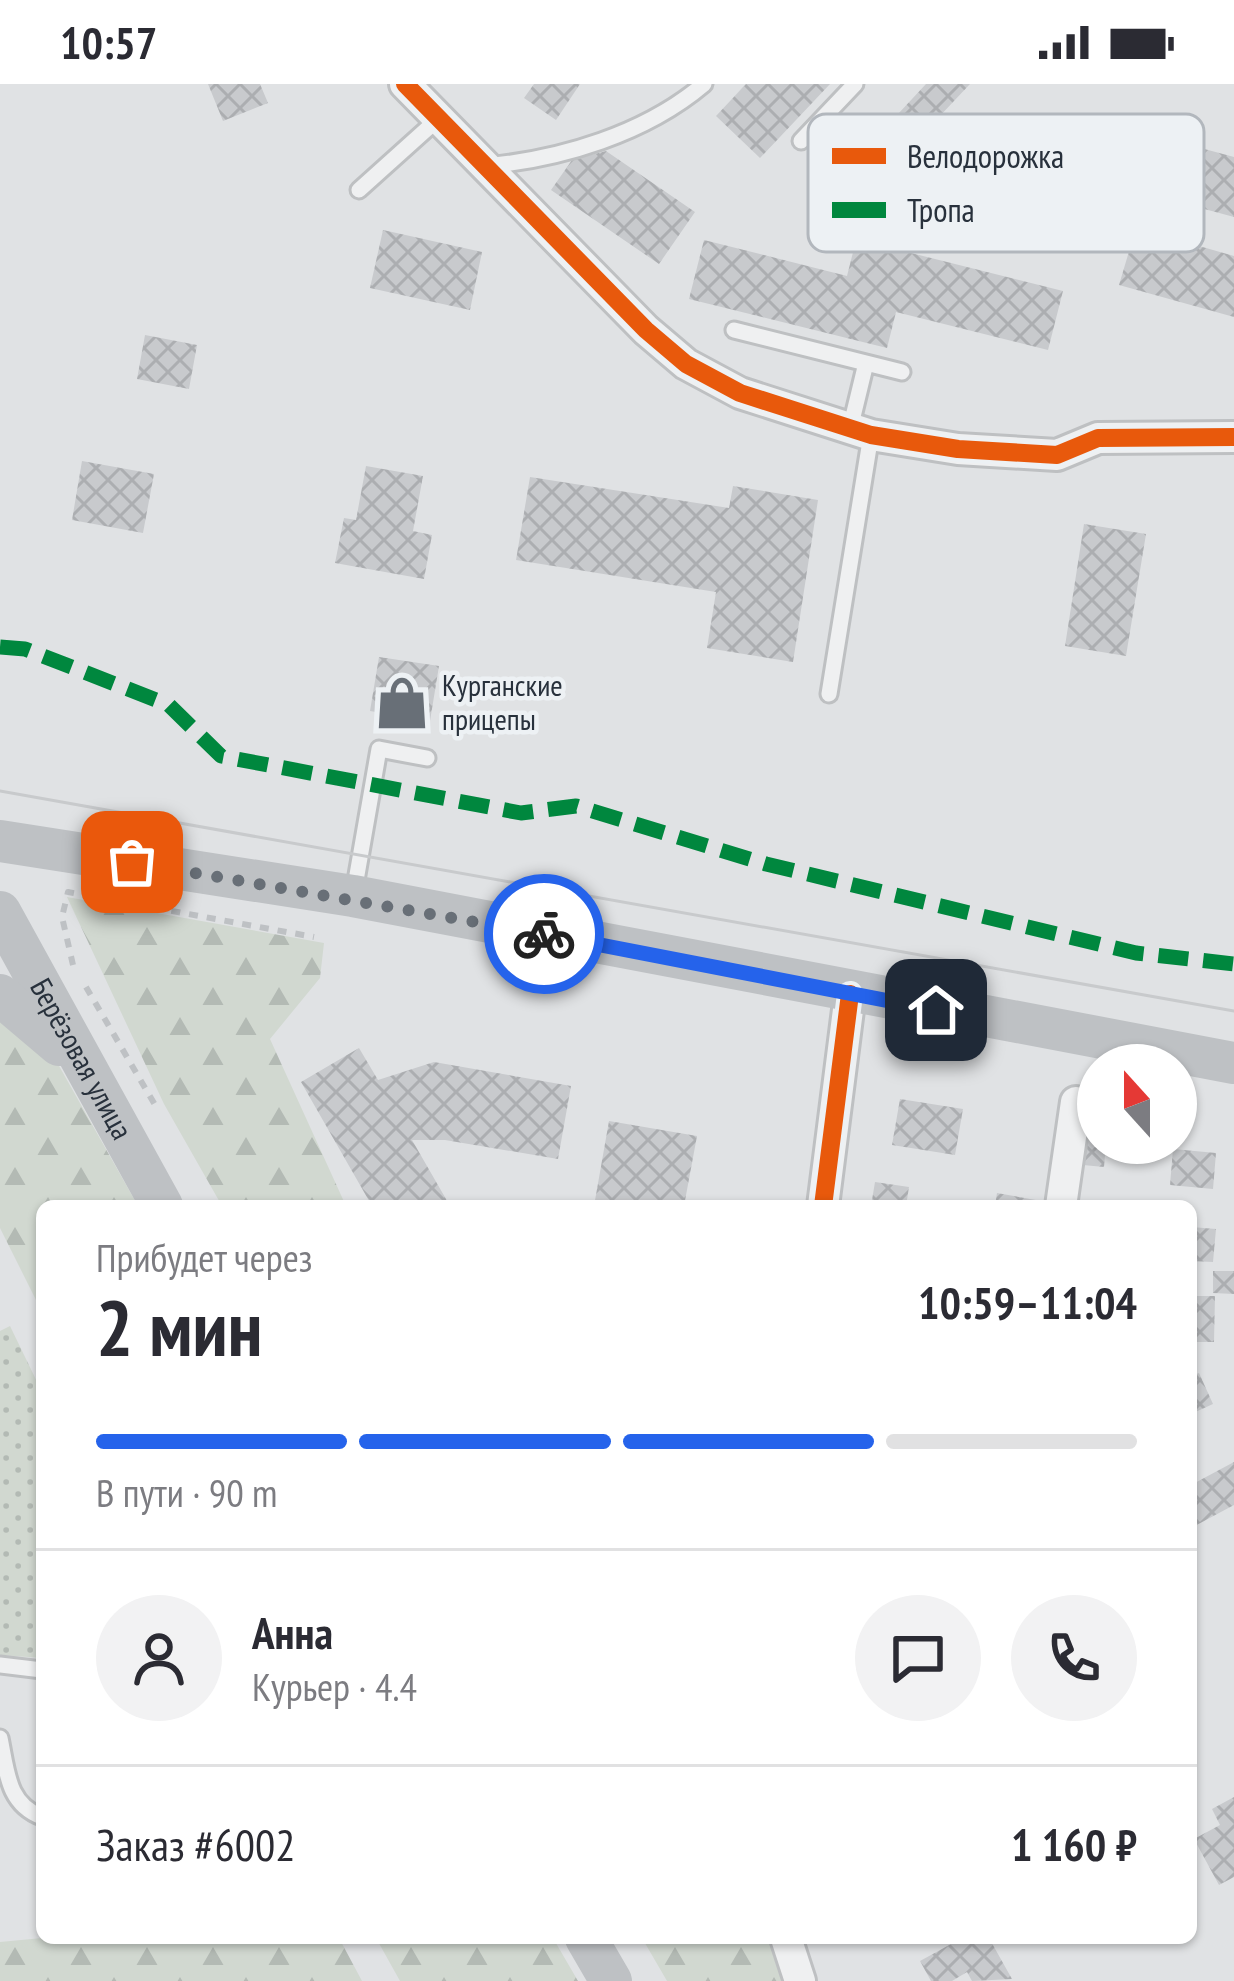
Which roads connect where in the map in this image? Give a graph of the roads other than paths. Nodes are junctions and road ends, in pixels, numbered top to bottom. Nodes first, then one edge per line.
1 (405, 84) edge
2 (704, 84) edge
3 (855, 84) edge
4 (827, 114) edge
5 (438, 119) junction
6 (808, 134) edge
7 (801, 141) dead end
8 (483, 167) junction
9 (359, 190) dead end
10 (734, 330) dead end
11 (866, 363) junction
12 (902, 372) dead end
13 (860, 432) junction
14 (1234, 437) edge
15 (829, 694) dead end
16 (428, 758) dead end
17 (0, 841) edge
18 (353, 896) junction
19 (0, 911) edge
20 (850, 994) junction
21 (0, 995) edge
22 (1234, 1063) edge
23 (80, 1064) junction
24 (1076, 1102) dead end
25 (159, 1200) edge
26 (825, 1200) edge
27 (1061, 1200) edge
28 (0, 1665) edge
29 (36, 1669) edge
30 (0, 1738) edge
31 (36, 1814) edge
32 (589, 1944) edge
33 (788, 1944) edge
34 (611, 1981) edge
35 (800, 1981) edge

1 - 5 street
2 - 8 lane
3 - 4 lane
5 - 8 street
5 - 9 lane
6 - 7 lane
8 - 13 street
10 - 11 lane
11 - 12 lane
11 - 13 lane
13 - 14 street
13 - 15 lane
16 - 18 lane
17 - 18 main road
18 - 20 main road
19 - 23 main road, Берёзовая улица
20 - 22 main road
20 - 26 street
21 - 23 main road
23 - 25 main road, Берёзовая улица
24 - 27 street
28 - 29 lane
30 - 31 lane
32 - 34 main road
33 - 35 street

